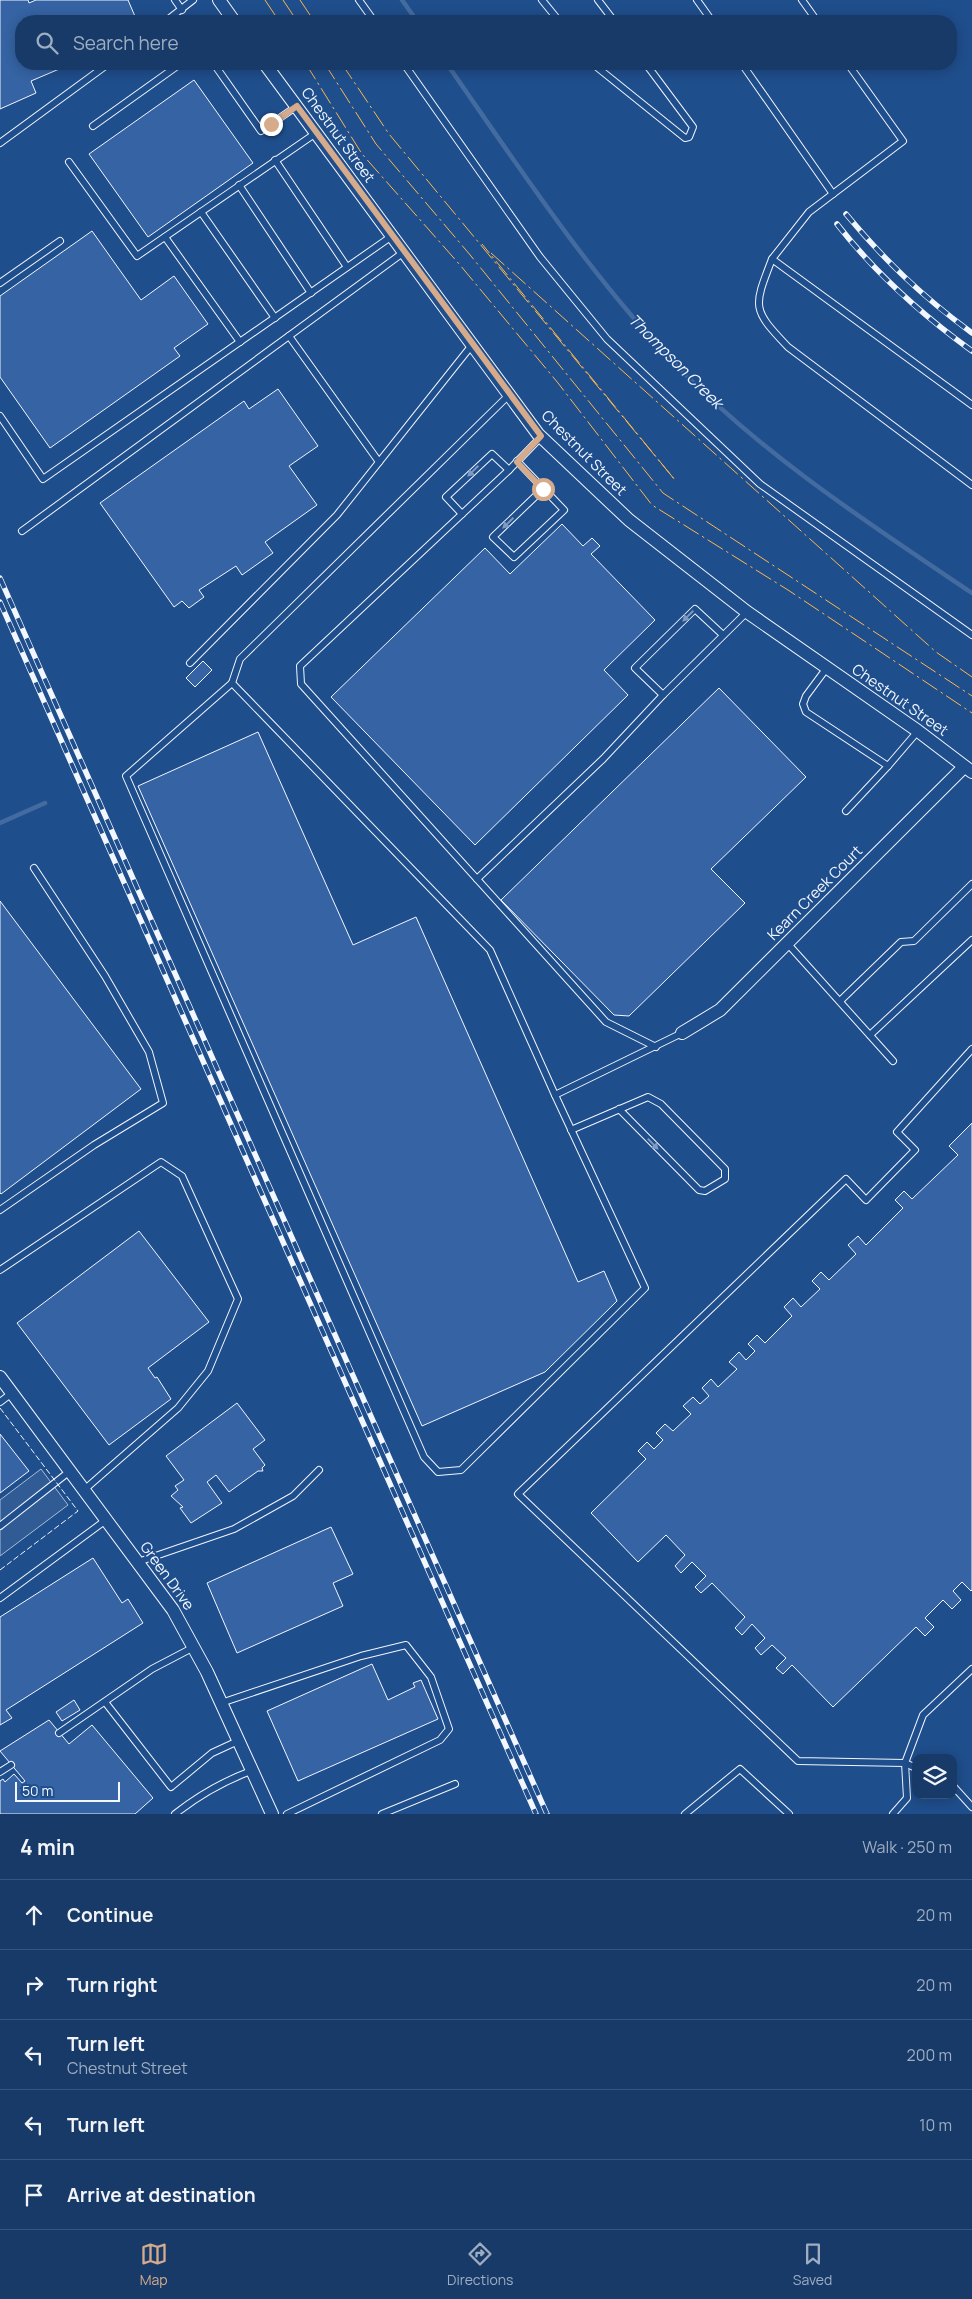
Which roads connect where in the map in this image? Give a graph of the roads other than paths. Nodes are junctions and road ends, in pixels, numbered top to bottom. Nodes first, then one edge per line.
1 (175, 0) edge
2 (193, 0) edge
3 (219, 0) edge
4 (359, 0) edge
5 (542, 0) edge
6 (598, 0) edge
7 (697, 0) edge
8 (802, 0) edge
9 (182, 10) junction
10 (175, 15) edge
11 (230, 15) edge
12 (370, 15) edge
13 (554, 15) edge
14 (609, 15) edge
15 (708, 15) edge
16 (813, 15) edge
17 (100, 70) edge
18 (172, 70) edge
19 (218, 70) edge
20 (270, 70) edge
21 (408, 70) edge
22 (600, 70) edge
23 (650, 70) edge
24 (746, 70) edge
25 (852, 70) edge
26 (297, 106) junction
27 (93, 126) dead end
28 (316, 133) junction
29 (0, 143) edge
30 (275, 160) junction
31 (68, 162) dead end
32 (239, 185) junction
33 (833, 194) junction
34 (201, 212) junction
35 (165, 236) junction
36 (392, 236) junction
37 (60, 241) dead end
38 (404, 252) junction
39 (772, 260) junction
40 (347, 267) junction
41 (0, 283) edge
42 (311, 292) junction
43 (276, 318) junction
44 (288, 336) junction
45 (240, 342) junction
46 (472, 345) junction
47 (509, 395) junction
48 (972, 405) edge
49 (0, 416) edge
50 (541, 436) junction
51 (379, 462) junction
52 (517, 462) junction
53 (509, 470) junction
54 (972, 486) edge
55 (543, 489) junction
56 (462, 514) junction
57 (22, 531) dead end
58 (747, 612) junction
59 (723, 635) junction
60 (972, 635) edge
61 (190, 663) dead end
62 (826, 669) junction
63 (232, 683) junction
64 (663, 695) junction
65 (918, 731) junction
66 (888, 766) junction
67 (968, 770) edge
68 (846, 811) dead end
69 (34, 868) dead end
70 (477, 878) junction
71 (972, 884) edge
72 (972, 940) edge
73 (788, 943) junction
74 (840, 1001) junction
75 (682, 1033) joint
76 (870, 1035) junction
77 (656, 1047) junction
78 (972, 1049) edge
79 (893, 1061) dead end
80 (555, 1095) junction
81 (619, 1109) junction
82 (571, 1130) junction
83 (0, 1210) edge
84 (0, 1270) edge
85 (0, 1377) edge
86 (12, 1393) junction
87 (0, 1402) edge
88 (70, 1470) junction
89 (319, 1470) dead end
90 (84, 1490) junction
91 (106, 1520) junction
92 (0, 1526) edge
93 (138, 1562) junction
94 (0, 1598) edge
95 (194, 1647) junction
96 (972, 1669) edge
97 (105, 1702) junction
98 (221, 1703) junction
99 (59, 1733) dead end
100 (238, 1741) junction
101 (905, 1764) junction
102 (11, 1765) dead end
103 (912, 1767) edge
104 (251, 1770) junction
105 (0, 1772) edge
106 (455, 1784) dead end
107 (957, 1790) edge
108 (972, 1807) edge
109 (175, 1814) edge
110 (272, 1814) edge
111 (287, 1814) edge
112 (382, 1814) edge
113 (685, 1814) edge
114 (789, 1814) edge
115 (893, 1814) edge

1 - 9 lane
2 - 9 lane
3 - 11 street
4 - 12 lane
5 - 13 lane
6 - 14 lane
7 - 15 lane
8 - 16 lane
9 - 10 lane
17 - 29 lane
18 - 27 lane
19 - 26 lane
20 - 26 street, Chestnut Street
21 - 60 lane
22 - 23 lane
24 - 33 lane
25 - 33 lane
26 - 28 street, Chestnut Street
28 - 30 lane
28 - 36 street, Chestnut Street
30 - 32 lane
30 - 40 lane
31 - 35 lane
32 - 34 lane
32 - 42 lane
33 - 39 lane
34 - 35 lane
34 - 43 lane
35 - 45 lane
36 - 38 street, Chestnut Street
36 - 40 lane
37 - 41 lane
38 - 44 lane
38 - 46 street, Chestnut Street
39 - 48 lane
39 - 54 lane
40 - 42 lane
42 - 43 lane
43 - 45 lane
44 - 51 lane
44 - 57 lane
45 - 49 lane
46 - 47 street, Chestnut Street
46 - 51 lane
47 - 50 street, Chestnut Street
47 - 63 lane
50 - 52 lane
50 - 58 street, Chestnut Street
51 - 61 lane
52 - 53 lane
52 - 55 lane
53 - 56 lane
53 -> 56 lane
55 -> 55 lane
56 - 70 lane
58 - 59 lane
58 - 62 street, Chestnut Street
59 - 64 lane
59 -> 64 lane
62 - 65 street, Chestnut Street
62 - 66 lane
63 - 80 lane
63 - 82 lane
64 - 70 lane
65 - 66 lane
65 - 67 street, Chestnut Street
66 - 68 lane
67 - 73 street, Kearn Creek Court
69 - 83 lane
70 - 77 lane
71 - 74 lane
72 - 76 lane
73 - 74 lane
73 - 75 street, Kearn Creek Court
74 - 76 lane
75 - 77 lane
76 - 79 lane
77 - 80 lane
78 - 101 lane
80 - 82 lane
81 -> 81 lane
81 - 82 lane
84 - 90 lane
85 - 86 street, Green Drive
86 - 87 lane
86 - 88 street, Green Drive
88 - 90 street, Green Drive
88 - 92 lane
89 - 93 lane
90 - 91 street, Green Drive
91 - 93 street, Green Drive
91 - 94 lane
93 - 95 street, Green Drive
95 - 97 lane
95 - 98 street, Green Drive
96 - 101 lane
97 - 99 lane
97 - 100 lane
98 - 100 street, Green Drive
98 - 111 lane
100 - 104 street, Green Drive
101 - 103 lane
101 - 115 lane
102 - 105 lane
104 - 109 lane
104 - 110 street, Green Drive
106 - 112 lane
107 - 108 lane
113 - 114 lane

